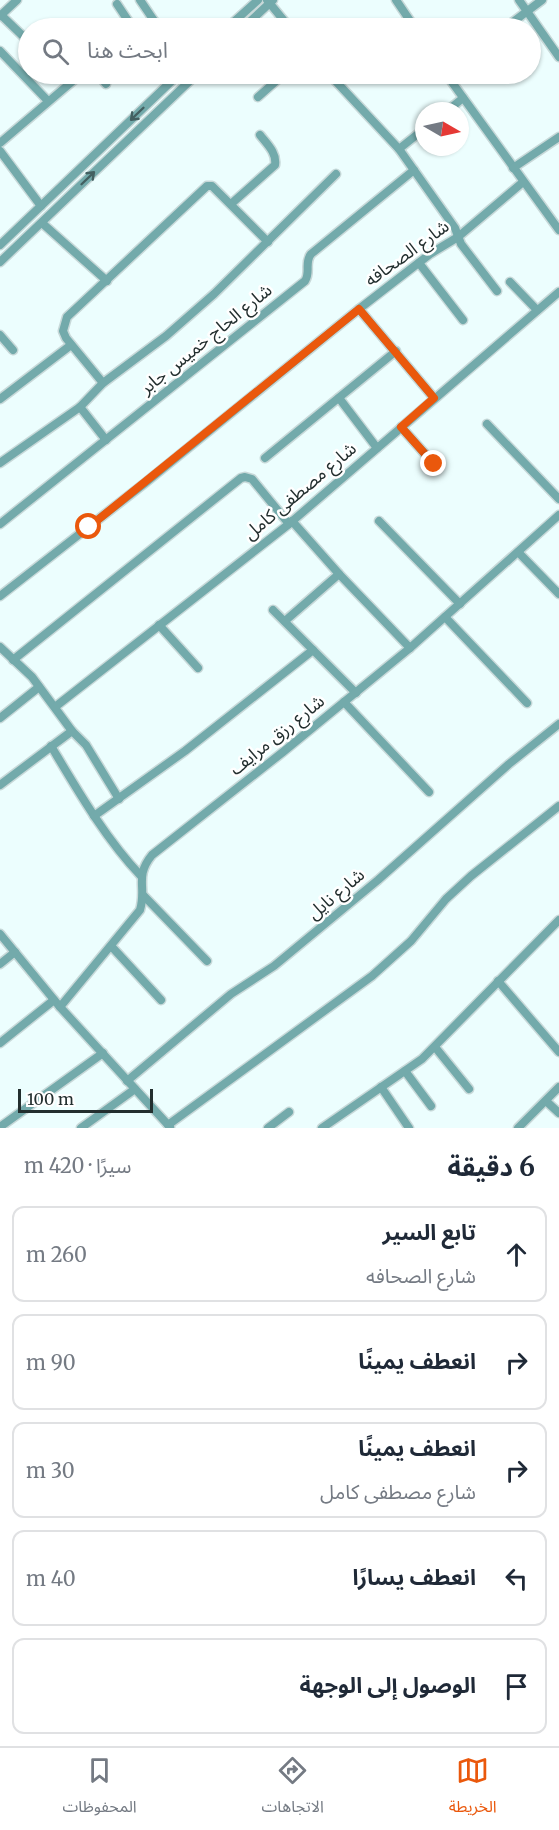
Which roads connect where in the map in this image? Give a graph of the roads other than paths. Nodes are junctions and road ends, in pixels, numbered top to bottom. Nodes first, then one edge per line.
1 (17, 0) edge
2 (140, 0) edge
3 (258, 0) edge
4 (396, 0) edge
5 (519, 0) edge
6 (542, 0) edge
7 (270, 1) edge
8 (117, 4) dead end
9 (526, 12) junction
10 (1, 16) edge
11 (126, 18) edge
12 (152, 18) edge
13 (238, 18) edge
14 (253, 18) edge
15 (283, 18) edge
16 (408, 18) edge
17 (518, 18) edge
18 (530, 18) edge
19 (18, 32) edge
20 (541, 32) edge
21 (0, 51) edge
22 (559, 57) edge
23 (18, 70) edge
24 (32, 84) edge
25 (68, 84) edge
26 (169, 84) edge
27 (187, 84) edge
28 (273, 84) edge
29 (338, 84) edge
30 (454, 84) edge
31 (258, 97) dead end
32 (464, 98) junction
33 (48, 101) junction
34 (459, 102) edge
35 (260, 135) dead end
36 (415, 136) edge
37 (559, 137) edge
38 (0, 143) edge
39 (399, 148) junction
40 (0, 151) edge
41 (513, 168) junction
42 (414, 170) junction
43 (336, 174) dead end
44 (523, 182) junction
45 (60, 188) junction
46 (68, 197) junction
47 (231, 204) junction
48 (41, 206) junction
49 (42, 223) junction
50 (559, 230) edge
51 (458, 237) junction
52 (268, 242) junction
53 (0, 245) edge
54 (0, 262) edge
55 (419, 263) junction
56 (107, 281) junction
57 (510, 282) dead end
58 (496, 291) dead end
59 (559, 292) edge
60 (359, 309) junction
61 (537, 310) junction
62 (463, 321) dead end
63 (0, 335) edge
64 (71, 345) junction
65 (14, 350) dead end
66 (396, 351) junction
67 (103, 383) junction
68 (339, 398) junction
69 (434, 398) junction
70 (0, 399) edge
71 (80, 407) junction
72 (487, 424) dead end
73 (401, 427) junction
74 (106, 440) junction
75 (377, 448) junction
76 (266, 458) dead end
77 (0, 463) edge
78 (434, 464) dead end
79 (559, 499) edge
80 (559, 516) edge
81 (379, 521) dead end
82 (290, 523) junction
83 (0, 524) edge
84 (518, 552) junction
85 (339, 574) junction
86 (559, 594) edge
87 (0, 596) edge
88 (460, 604) junction
89 (273, 610) dead end
90 (445, 617) junction
91 (285, 621) junction
92 (159, 625) junction
93 (0, 647) edge
94 (410, 648) junction
95 (313, 650) junction
96 (13, 660) junction
97 (198, 668) dead end
98 (39, 687) junction
99 (356, 693) junction
100 (344, 702) junction
101 (526, 703) dead end
102 (55, 707) junction
103 (0, 718) edge
104 (559, 723) edge
105 (72, 731) junction
106 (51, 746) junction
107 (0, 785) edge
108 (429, 792) dead end
109 (119, 799) junction
110 (559, 806) edge
111 (94, 816) junction
112 (141, 876) junction
113 (143, 895) junction
114 (559, 920) edge
115 (0, 934) edge
116 (112, 947) junction
117 (15, 952) junction
118 (207, 961) dead end
119 (0, 964) edge
120 (498, 981) junction
121 (161, 1000) dead end
122 (57, 1004) junction
123 (0, 1043) edge
124 (435, 1047) junction
125 (102, 1053) junction
126 (559, 1053) edge
127 (405, 1071) junction
128 (128, 1081) junction
129 (381, 1087) junction
130 (559, 1087) edge
131 (135, 1089) junction
132 (469, 1089) dead end
133 (546, 1101) junction
134 (430, 1106) dead end
135 (289, 1112) dead end
136 (559, 1113) edge
137 (332, 1125) edge
138 (170, 1126) edge
139 (0, 1127) edge
140 (81, 1128) edge
141 (267, 1128) edge
142 (322, 1128) edge
143 (409, 1128) edge
144 (518, 1128) edge

1 - 10 street
2 - 12 street
3 - 13 street
4 - 16 street
5 - 9 street
6 - 9 street
7 - 14 street
7 - 15 street
8 - 11 street
9 - 17 street
9 - 18 street
10 - 19 street
20 - 22 street
21 - 23 street
24 - 33 street
25 - 33 street
26 -> 45 street
46 -> 27 street
28 - 31 street
29 - 39 street
30 - 32 street
32 - 34 street
32 - 41 street
33 - 38 street
35 - 47 street
36 - 39 street
37 - 41 street
39 - 42 street
40 - 48 street
41 - 44 street
42 - 51 street
42 - 74 street, شارع الحاج خميس جابر
43 - 52 street
44 - 50 street
44 - 51 street, شارع الصحافه
45 - 46 street
45 - 48 street
46 - 49 street
47 - 52 street
47 - 56 street
48 - 53 street
49 - 54 street
49 - 56 street
51 - 55 street, شارع الصحافه
51 - 58 street
52 - 67 street
55 - 60 street, شارع الصحافه
55 - 62 street
56 - 64 street
57 - 61 street
59 - 61 street, شارع مصطفى كامل
60 - 66 street
60 - 87 street, شارع الصحافه
61 - 69 street, شارع مصطفى كامل
63 - 65 street
64 - 67 street
64 - 70 street
66 - 68 street
66 - 69 street
67 - 71 street
68 - 75 street
68 - 76 street
69 - 73 street, شارع مصطفى كامل
71 - 74 street
71 - 77 street
72 - 79 street
73 - 75 street, شارع مصطفى كامل
73 - 78 street
74 - 83 street, شارع الحاج خميس جابر
75 - 82 street, شارع مصطفى كامل
80 - 84 street, شارع رزق مرايف
81 - 88 street
82 - 85 street
82 - 92 street, شارع مصطفى كامل
82 - 96 street
84 - 86 street
84 - 88 street, شارع رزق مرايف
85 - 91 street
85 - 94 street
88 - 90 street, شارع رزق مرايف
89 - 91 street
90 - 94 street, شارع رزق مرايف
90 - 101 street
91 - 95 street
92 - 97 street
92 - 102 street, شارع مصطفى كامل
93 - 96 street
94 - 99 street, شارع رزق مرايف
95 - 99 street
95 - 109 street
96 - 98 street
98 - 102 street
98 - 103 street
99 - 100 street, شارع رزق مرايف
100 - 108 street
100 - 112 street, شارع رزق مرايف
102 - 105 street
104 - 128 street, شارع نايل
105 - 106 street
105 - 109 street
106 - 107 street
106 - 111 street
109 - 111 street
110 - 138 street
111 - 112 street
112 - 113 street
113 - 116 street
113 - 118 street
114 - 120 street
115 - 117 street
116 - 121 street
116 - 122 street
117 - 119 street
117 - 122 street
120 - 124 street
120 - 126 street
122 - 123 street
122 - 125 street
124 - 127 street
124 - 132 street
125 - 128 street
125 - 139 street
127 - 129 street
127 - 134 street
128 - 131 street
129 - 137 street
129 - 143 street
130 - 133 street
131 - 138 street
131 - 140 street
133 - 136 street
133 - 144 street
135 - 141 street
137 - 142 street

